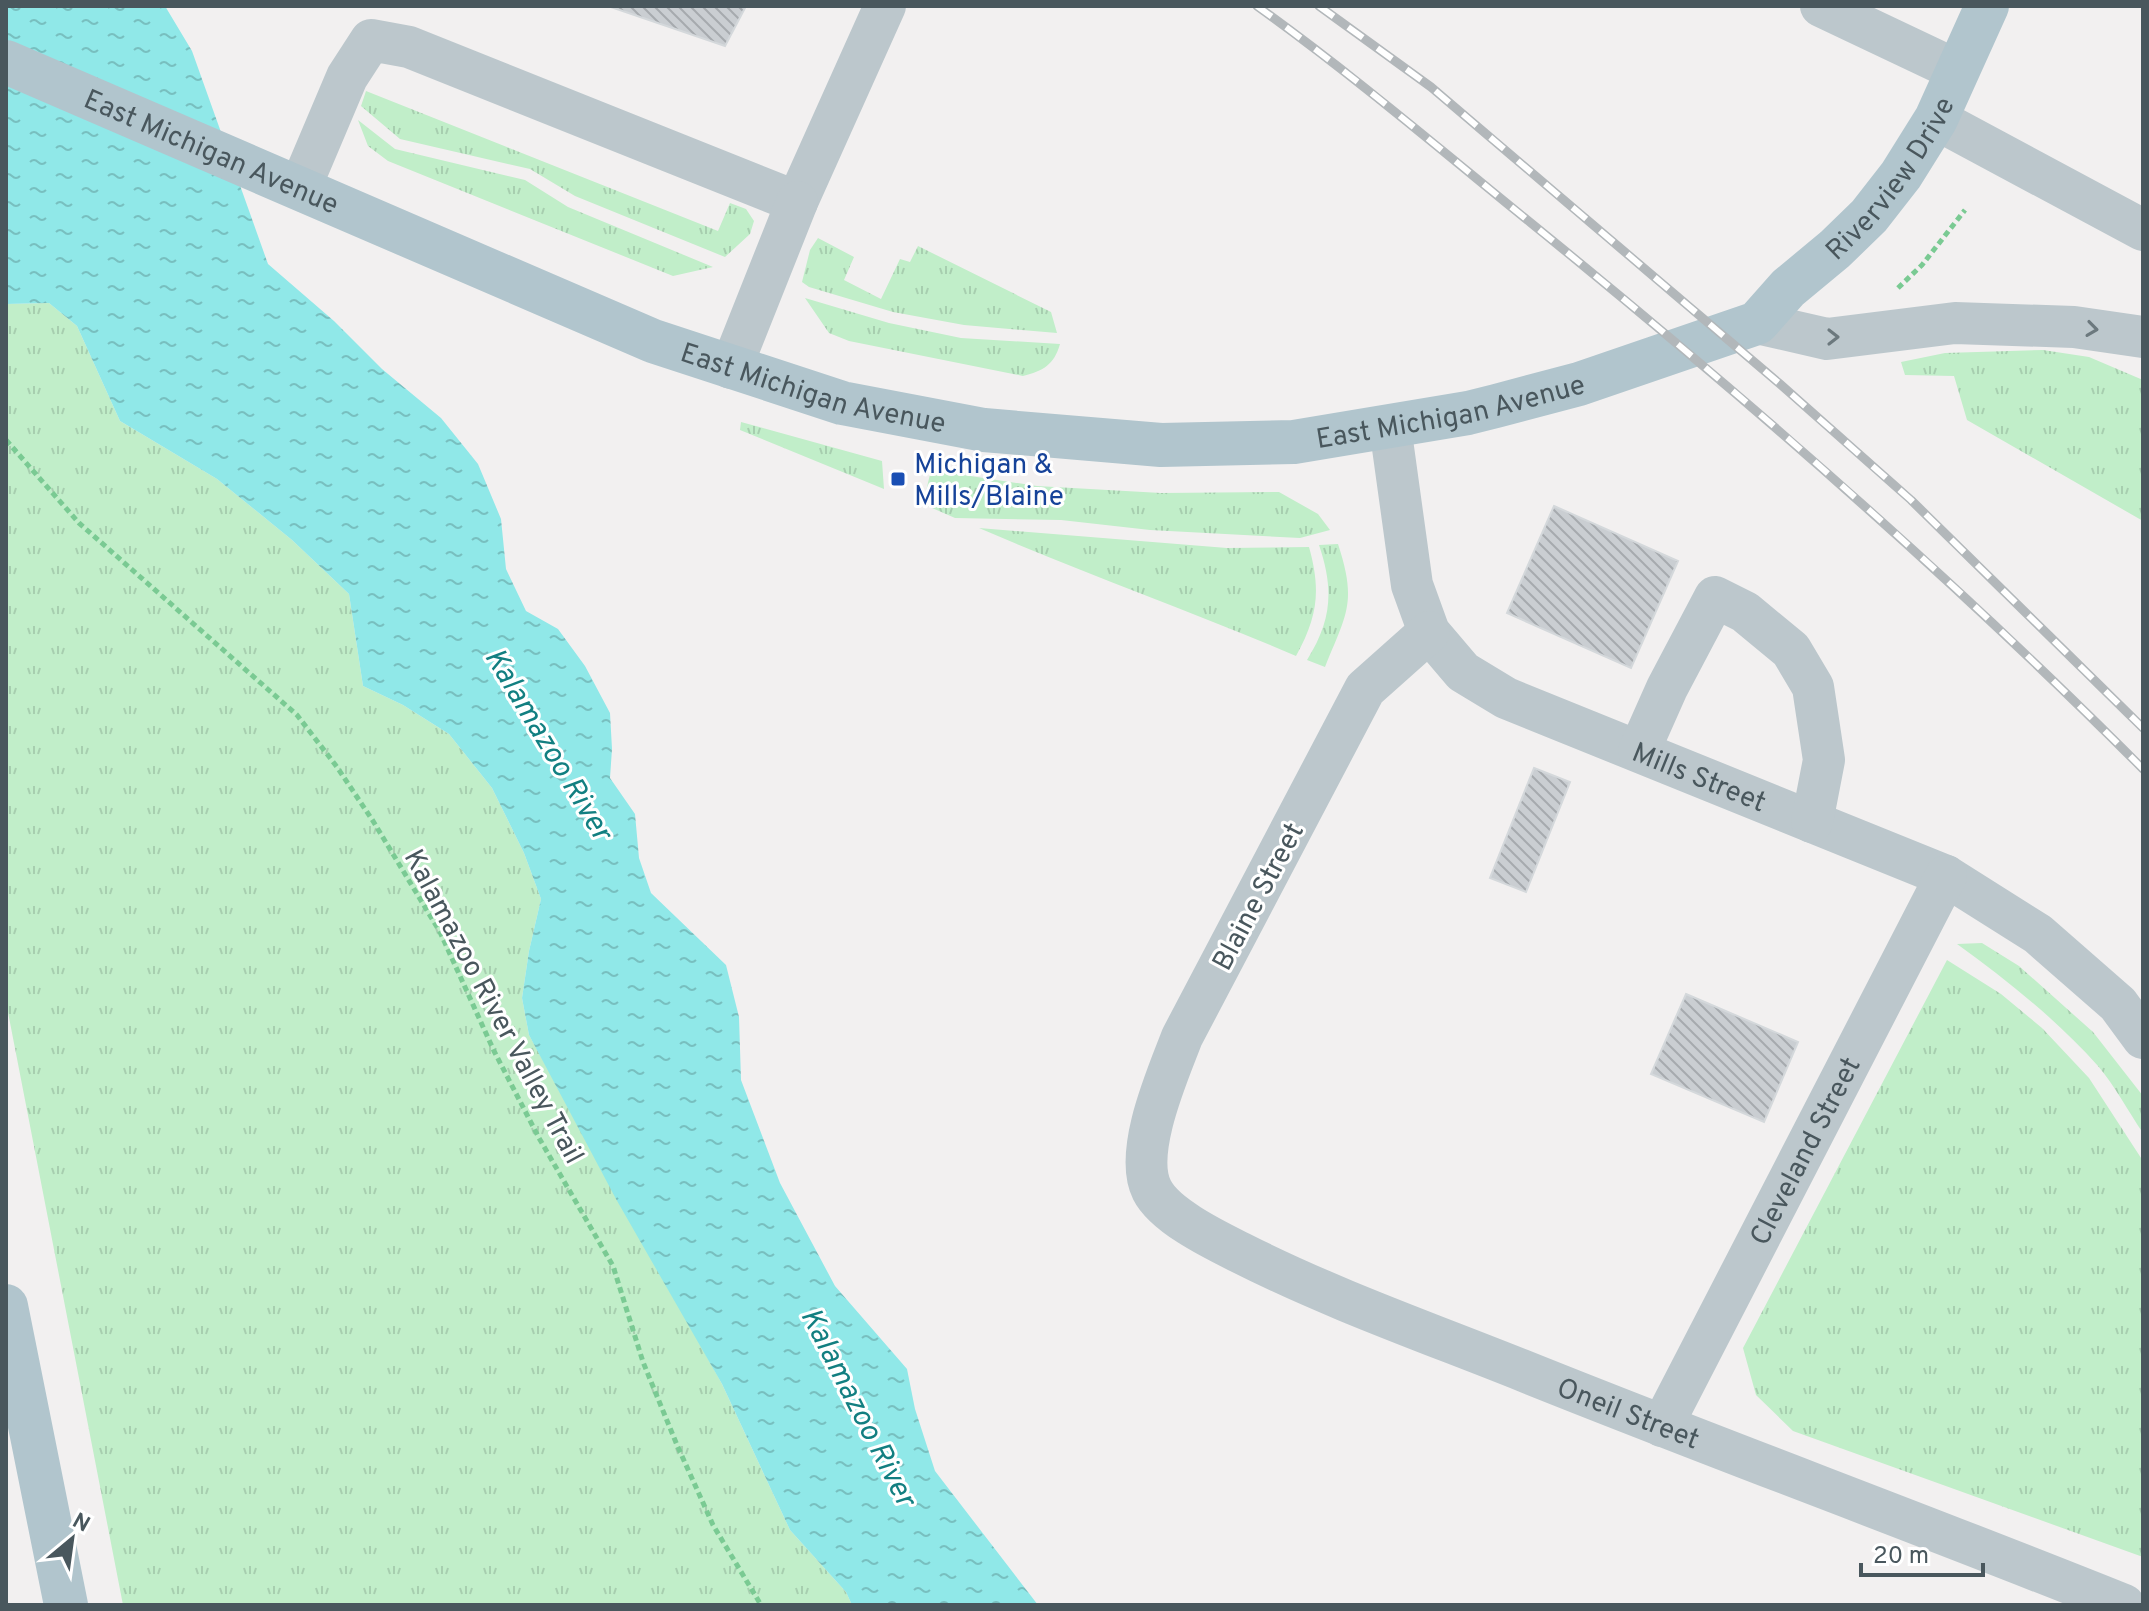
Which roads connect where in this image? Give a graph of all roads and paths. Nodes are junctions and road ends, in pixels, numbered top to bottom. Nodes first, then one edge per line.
1 (885, 6) edge
2 (1821, 6) edge
3 (1987, 6) edge
4 (6, 62) edge
5 (1956, 70) junction
6 (1936, 119) junction
7 (300, 188) junction
8 (797, 202) junction
9 (1965, 210) dead end
10 (2143, 230) edge
11 (1889, 297) dead end
12 (1757, 323) junction
13 (2143, 337) edge
14 (731, 368) junction
15 (1390, 426) junction
16 (6, 440) edge
17 (1429, 632) junction
18 (1639, 751) junction
19 (1812, 822) junction
20 (1946, 876) junction
21 (2143, 1038) edge
22 (1151, 1189) joint
23 (6, 1306) edge
24 (1662, 1426) junction
25 (66, 1605) edge
26 (761, 1605) edge
27 (2124, 1605) edge

1 - 8 street
2 - 5 street
3 - 5 main road, Riverview Drive
4 - 7 main road, East Michigan Avenue
5 - 6 main road, Riverview Drive
6 - 10 street
6 - 12 main road, Riverview Drive
7 - 8 street
7 - 14 main road, East Michigan Avenue
8 - 14 street
9 - 11 path
12 -> 13 street
12 - 15 main road, East Michigan Avenue
14 - 15 main road, East Michigan Avenue
15 - 17 street, Mills Street
16 - 26 path, Kalamazoo River Valley Trail
17 - 18 street, Mills Street
17 - 22 street, Blaine Street
18 - 19 street, Mills Street
18 - 19 street
19 - 20 street, Mills Street
20 - 21 street, Mills Street
20 - 24 street, Cleveland Street
22 - 24 street, Oneil Street
23 - 25 main road
24 - 27 street, Oneil Street

